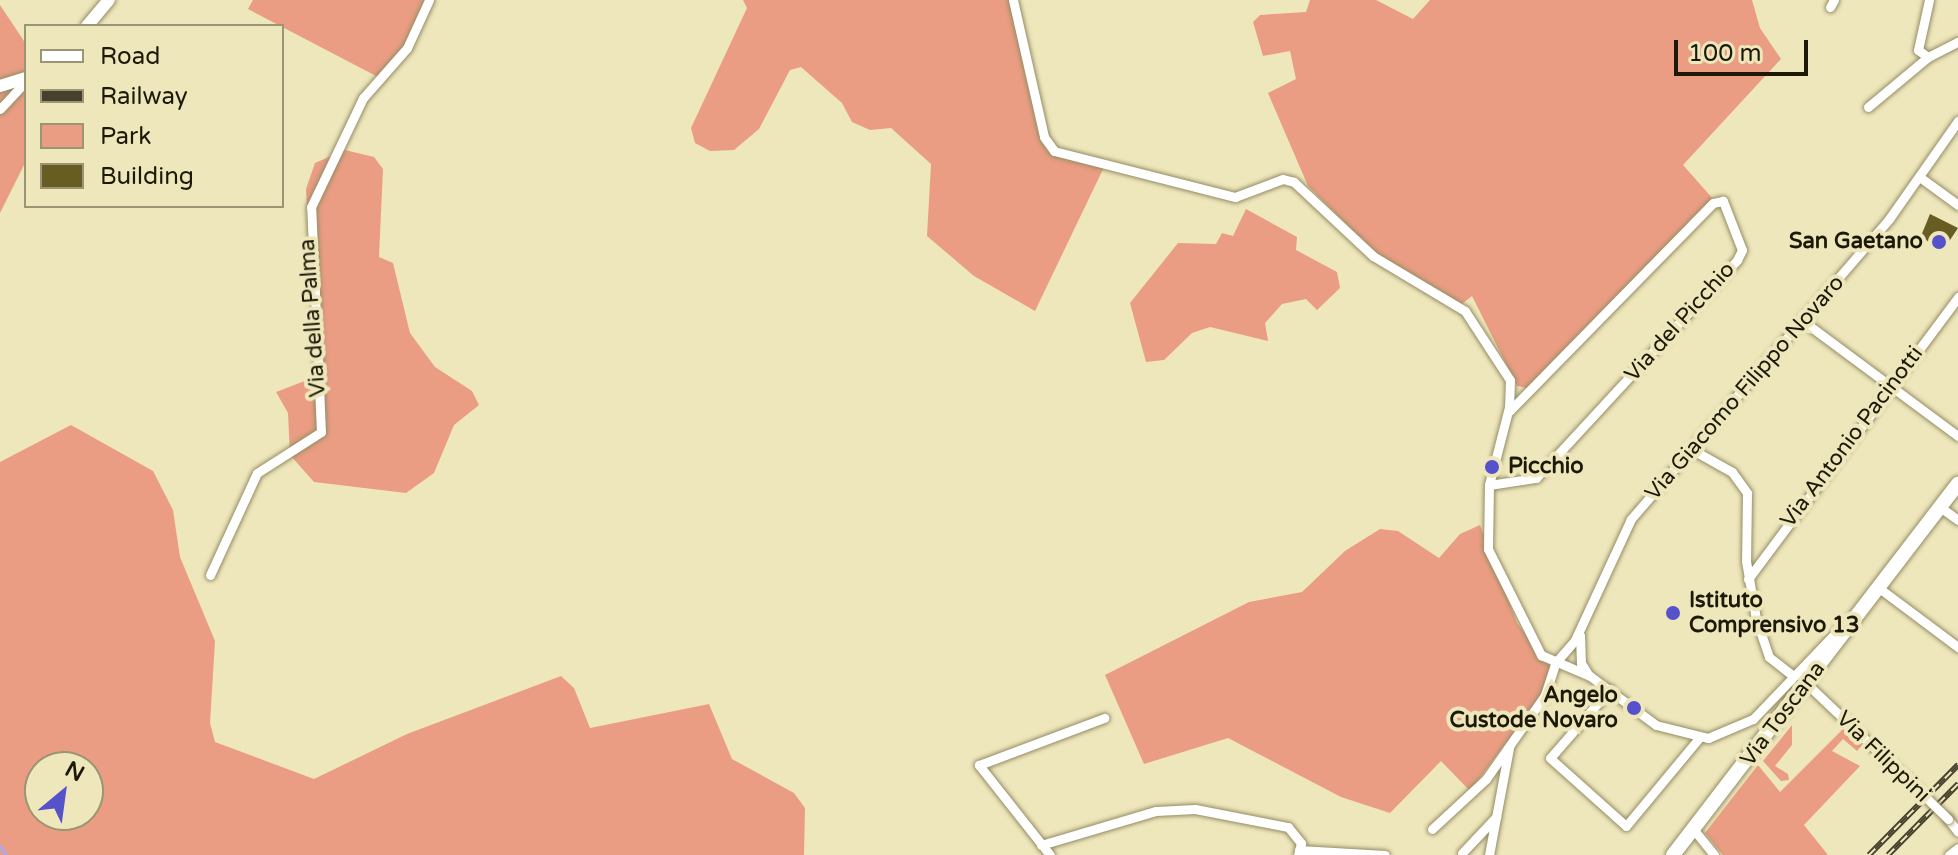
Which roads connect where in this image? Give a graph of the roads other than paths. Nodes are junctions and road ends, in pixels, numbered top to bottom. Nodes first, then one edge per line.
1 (109, 0) edge
2 (429, 0) edge
3 (1013, 0) edge
4 (1929, 0) edge
5 (89, 24) edge
6 (1958, 42) edge
7 (1928, 57) junction
8 (24, 80) edge
9 (24, 81) edge
10 (0, 86) edge
11 (1868, 107) dead end
12 (0, 109) edge
13 (1958, 121) edge
14 (1921, 178) junction
15 (1958, 205) edge
16 (1958, 297) edge
17 (1803, 321) junction
18 (1892, 386) junction
19 (1508, 412) junction
20 (1958, 436) edge
21 (1691, 449) junction
22 (1958, 484) edge
23 (1489, 485) junction
24 (1940, 507) junction
25 (1958, 520) edge
26 (210, 575) dead end
27 (1748, 579) junction
28 (1879, 588) junction
29 (1581, 628) junction
30 (1958, 647) edge
31 (1819, 656) junction
32 (1556, 662) junction
33 (1792, 675) junction
34 (1590, 676) junction
35 (1806, 683) junction
36 (1610, 689) junction
37 (1104, 718) dead end
38 (1700, 737) junction
39 (1509, 748) junction
40 (1499, 815) junction
41 (1432, 829) dead end
42 (1694, 830) junction
43 (1958, 832) edge
44 (1041, 845) junction
45 (1958, 848) edge
46 (1299, 853) edge
47 (1462, 853) dead end
48 (1488, 854) edge
49 (1050, 855) edge
50 (1385, 855) edge
51 (1673, 855) edge
52 (1714, 855) edge
53 (1949, 855) edge

1 - 5 street
2 - 26 street, Via della Palma
3 - 19 street
4 - 7 street
6 - 7 street
7 - 11 street
8 - 10 street
9 - 12 street
13 - 14 street, Via Giacomo Filippo Novaro
14 - 15 street
14 - 17 street, Via Giacomo Filippo Novaro
16 - 18 street, Via Antonio Pacinotti
17 - 18 street
17 - 21 street, Via Giacomo Filippo Novaro
18 - 20 street
18 - 27 street, Via Antonio Pacinotti
19 - 23 street
19 - 23 street, Via del Picchio
21 - 27 street
21 - 29 street, Via Giacomo Filippo Novaro
22 - 24 main road, Via Toscana
23 - 32 street
24 - 25 street
24 - 28 main road, Via Toscana
27 - 33 street
28 - 30 street
28 - 31 main road, Via Toscana
29 - 32 street, Via Giacomo Filippo Novaro
29 - 34 street, Via Giacomo Filippo Novaro
31 - 33 street
31 - 35 main road, Via Toscana
32 - 34 street
32 - 39 street, Via Giacomo Filippo Novaro
33 - 38 street
34 - 36 street
35 - 42 main road, Via Toscana
35 - 43 street, Via Filippini, bridge
36 - 38 street
36 - 38 street
37 - 44 street
39 - 40 street
39 - 41 street, Via Giacomo Filippo Novaro
40 - 47 street
40 - 48 street
42 - 51 main road, Via Toscana
42 - 52 street
44 - 46 street
44 - 49 street
45 - 53 street
46 - 50 street

